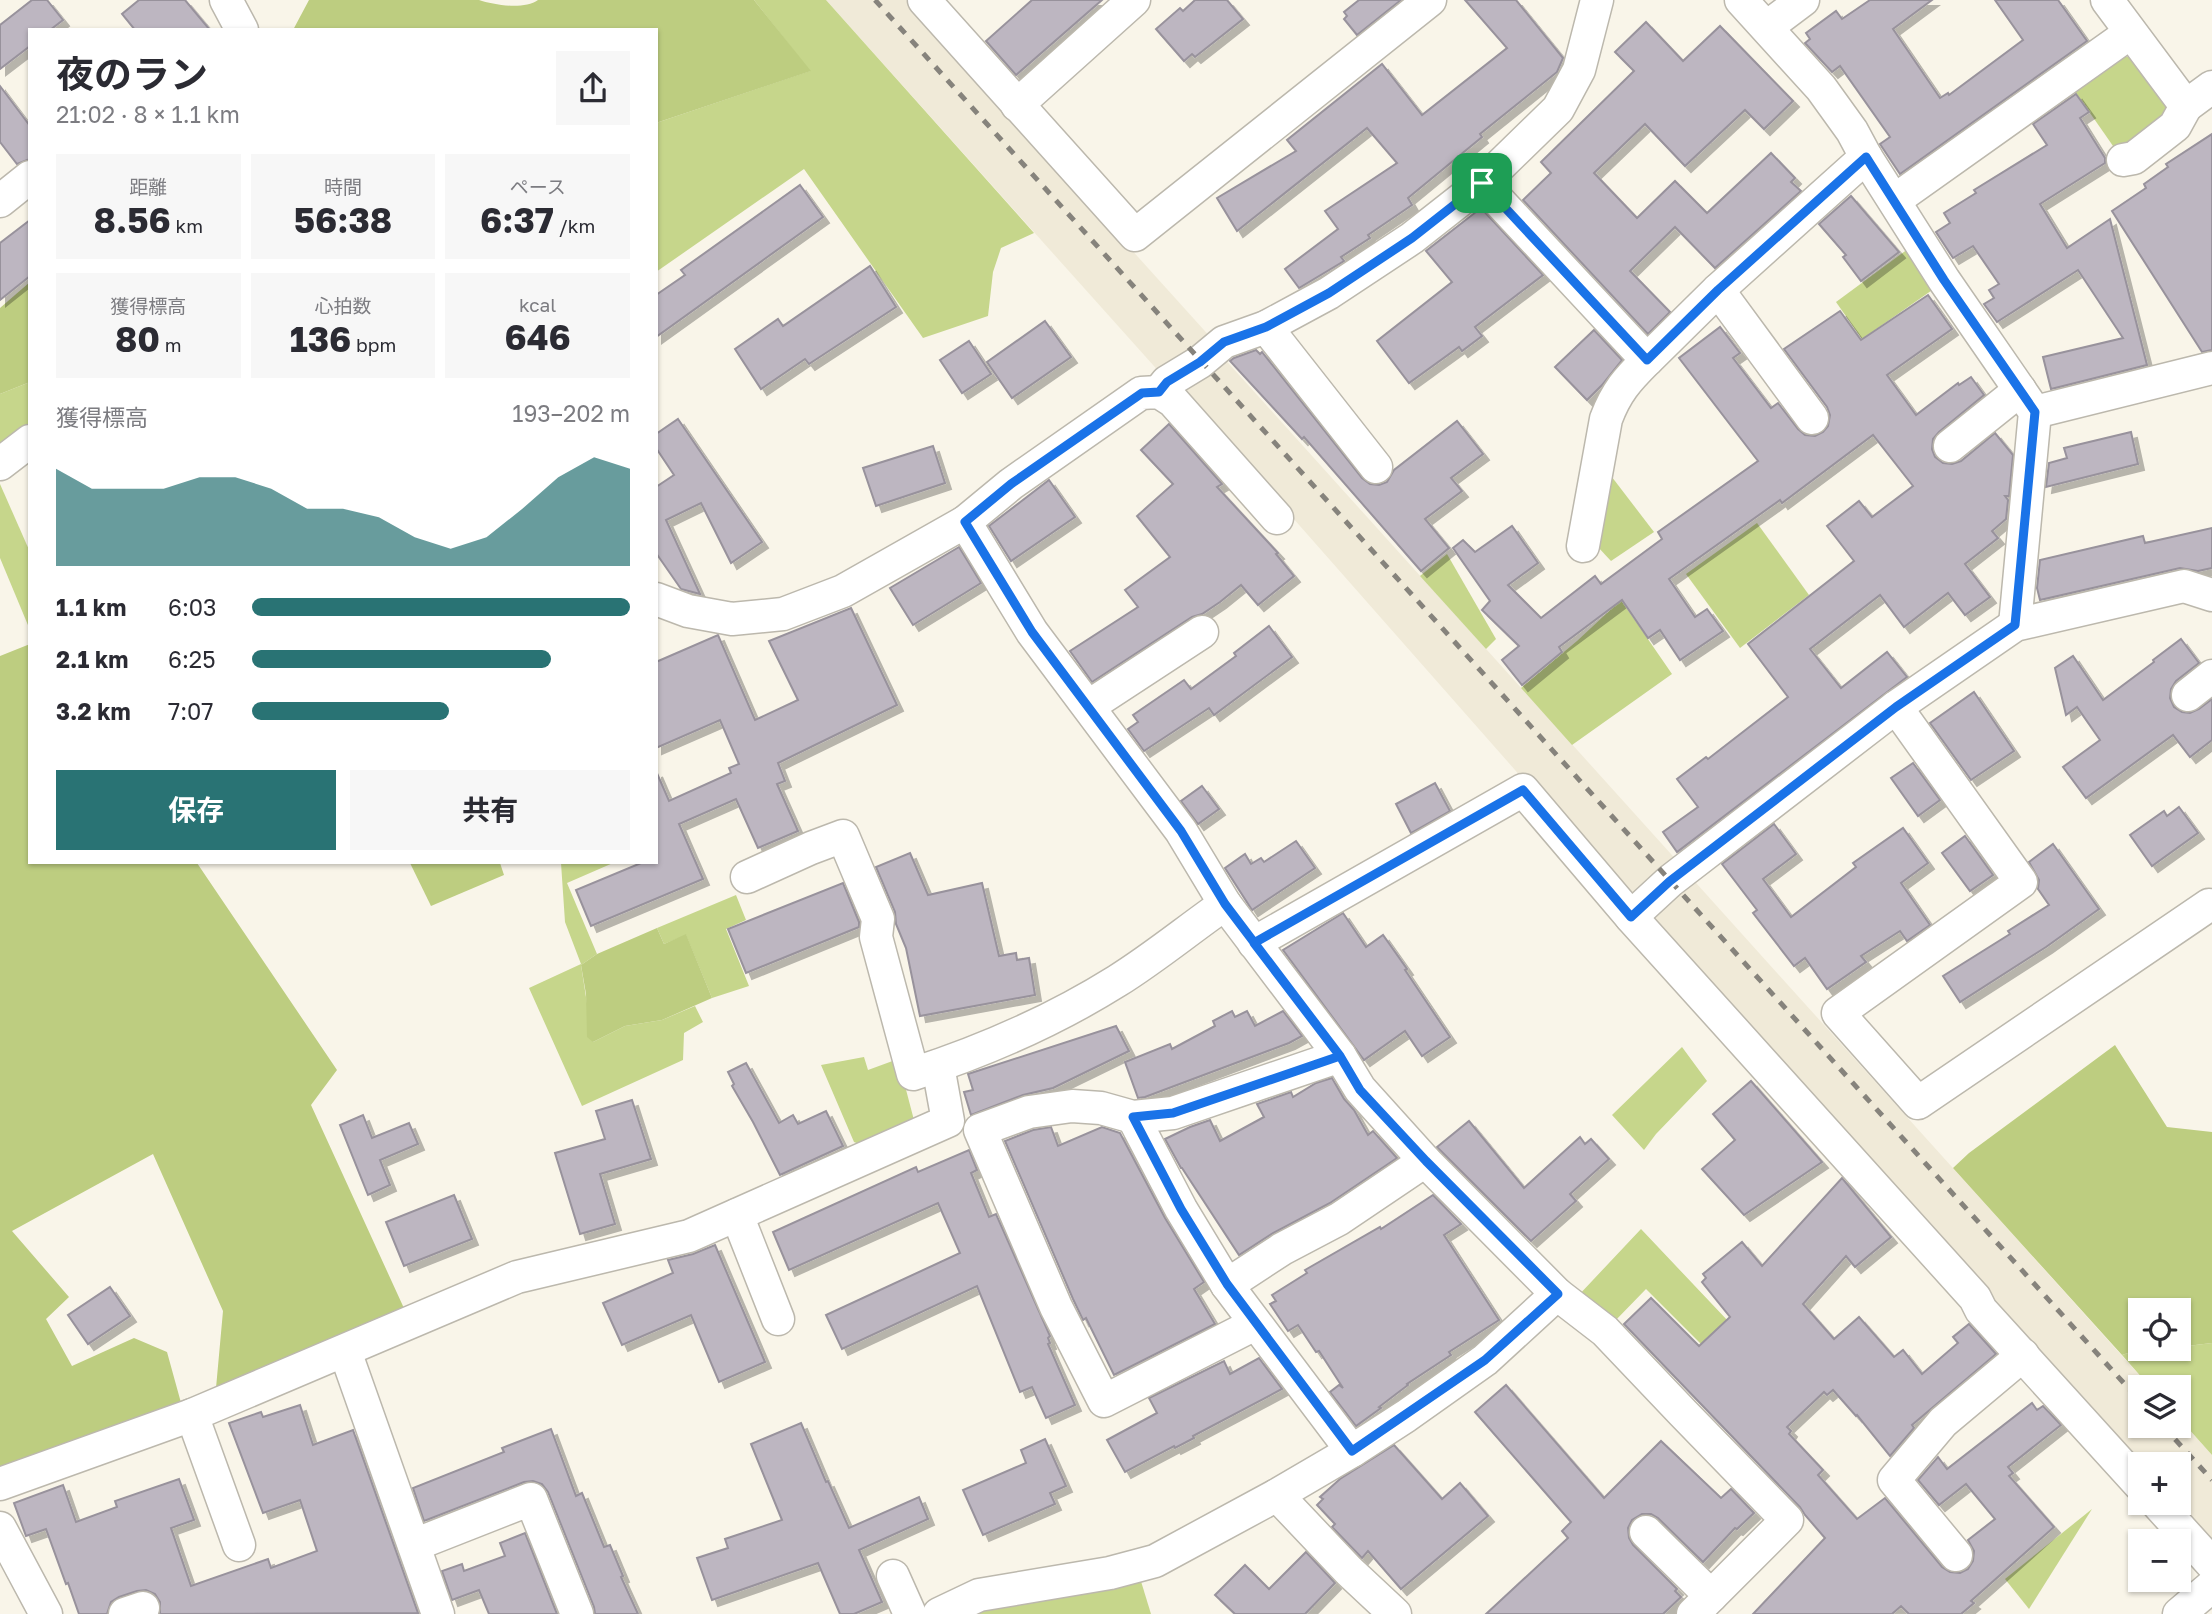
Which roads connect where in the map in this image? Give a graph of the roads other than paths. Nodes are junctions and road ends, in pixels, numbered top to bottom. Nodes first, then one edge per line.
1 (226, 0) edge
2 (924, 0) edge
3 (1134, 0) edge
4 (1430, 0) edge
5 (1597, 0) edge
6 (1741, 0) edge
7 (1803, 0) edge
8 (2107, 0) edge
9 (1767, 27) junction
10 (241, 28) edge
11 (2130, 33) junction
12 (2212, 87) edge
13 (1017, 105) junction
14 (2186, 106) junction
15 (1866, 157) junction
16 (2123, 160) dead end
17 (28, 179) edge
18 (1482, 183) junction
19 (1895, 200) junction
20 (0, 201) edge
21 (1718, 290) junction
22 (1266, 327) junction
23 (1647, 360) junction
24 (2212, 368) edge
25 (1159, 392) junction
26 (2027, 401) junction
27 (1812, 418) dead end
28 (28, 443) edge
29 (1950, 446) dead end
30 (0, 464) edge
31 (1376, 467) dead end
32 (1277, 518) dead end
33 (965, 522) junction
34 (1583, 546) dead end
35 (2212, 595) edge
36 (658, 601) edge
37 (2015, 625) junction
38 (1202, 632) dead end
39 (1089, 706) junction
40 (1896, 707) junction
41 (747, 877) dead end
42 (1225, 904) junction
43 (2209, 905) dead end
44 (1631, 917) junction
45 (1254, 943) junction
46 (1340, 1056) junction
47 (938, 1066) junction
48 (1133, 1117) junction
49 (1426, 1161) junction
50 (737, 1214) junction
51 (1227, 1284) junction
52 (1558, 1294) junction
53 (778, 1319) dead end
54 (1255, 1324) junction
55 (345, 1351) junction
56 (2023, 1356) junction
57 (192, 1415) junction
58 (1352, 1451) junction
59 (2128, 1472) edge
60 (0, 1484) edge
61 (1277, 1495) junction
62 (2168, 1515) edge
63 (0, 1530) edge
64 (1646, 1532) dead end
65 (239, 1545) dead end
66 (414, 1545) junction
67 (1956, 1555) dead end
68 (2212, 1563) edge
69 (893, 1576) dead end
70 (2212, 1587) edge
71 (1702, 1605) edge
72 (46, 1614) edge
73 (438, 1614) edge
74 (577, 1614) edge
75 (910, 1614) edge
76 (939, 1614) edge
77 (1395, 1614) edge
78 (2179, 1614) edge

1 - 10 street
2 - 13 street
3 - 13 street
4 - 13 street
5 - 18 street
6 - 9 street
7 - 9 street
8 - 11 street
9 - 15 street
11 - 14 street
11 - 19 street
12 - 14 street
14 - 16 street
15 - 19 street
15 - 21 street
17 - 20 street
18 - 22 street
18 - 23 street
19 - 26 street
21 - 23 street
21 - 27 street
22 - 25 street
22 - 31 street
23 - 34 street
24 - 26 street
25 - 32 street
25 - 33 street
26 - 29 street
26 - 37 street
28 - 30 street
33 - 36 street
33 - 39 street
35 - 37 street
37 - 40 street
38 - 39 street
39 - 42 street
40 - 43 street
40 - 44 street
41 - 47 street
42 - 45 street
42 - 47 street
44 - 45 street
44 - 56 street
45 - 46 street
46 - 48 street
46 - 49 street
47 - 50 street
48 - 51 street
48 - 54 street
49 - 51 street
49 - 52 street
50 - 53 street
50 - 55 street
51 - 54 street
52 - 58 street
52 - 71 street
54 - 58 street
55 - 57 street
55 - 66 street
56 - 59 street
56 - 67 street
57 - 60 street
57 - 65 street
58 - 61 street
61 - 76 street
61 - 77 street
62 - 68 street
63 - 72 street
64 - 71 street
66 - 73 street
66 - 74 street
69 - 75 street
70 - 78 street

